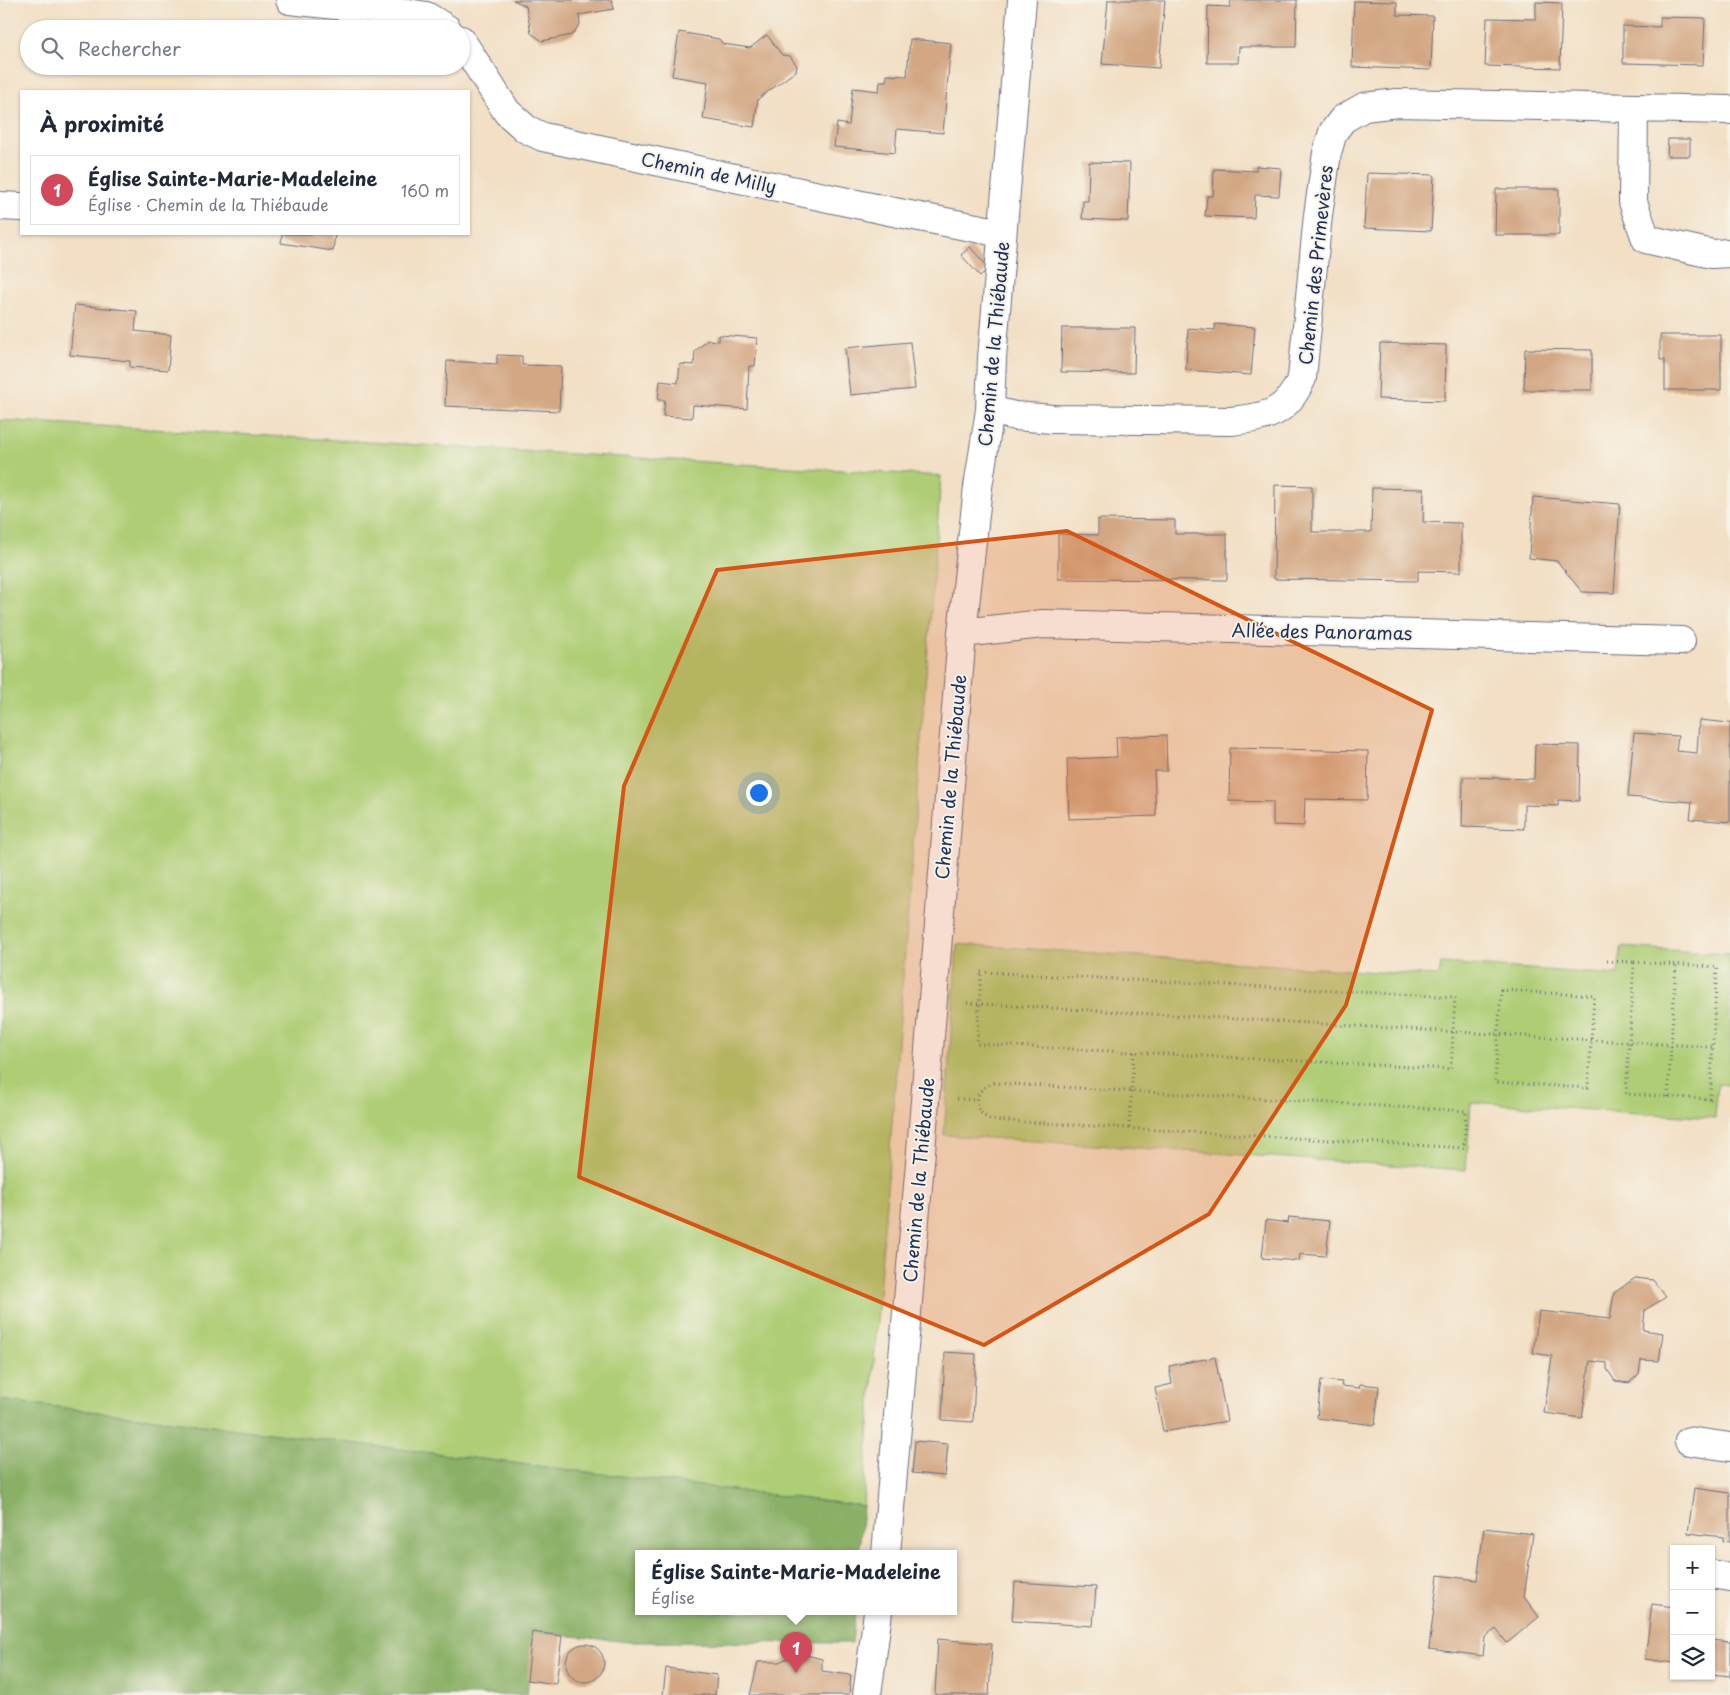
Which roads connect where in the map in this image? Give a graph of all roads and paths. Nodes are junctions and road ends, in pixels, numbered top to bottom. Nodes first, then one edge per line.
1 (290, 0) edge
2 (1022, 0) edge
3 (432, 20) edge
4 (470, 54) edge
5 (1634, 108) junction
6 (1730, 110) edge
7 (0, 206) edge
8 (20, 208) edge
9 (1002, 233) junction
10 (1730, 253) edge
11 (990, 410) junction
12 (962, 633) junction
13 (1681, 641) dead end
14 (1608, 961) dead end
15 (1634, 962) junction
16 (1676, 965) junction
17 (932, 1002) junction
18 (980, 1004) junction
19 (1452, 1032) junction
20 (1498, 1034) junction
21 (1591, 1040) junction
22 (1629, 1042) junction
23 (1671, 1045) junction
24 (1712, 1047) junction
25 (1134, 1052) junction
26 (1131, 1092) junction
27 (1668, 1097) junction
28 (1128, 1128) junction
29 (1689, 1441) dead end
30 (1730, 1447) edge
31 (886, 1550) edge
32 (1715, 1575) edge
33 (1730, 1577) edge
34 (878, 1615) edge
35 (867, 1695) edge

1 - 3 street
2 - 9 street, Chemin de la Thiébaude
4 - 9 street, Chemin de Milly
5 - 6 street, Chemin des Primevères
5 - 10 street
5 - 11 street, Chemin des Primevères
7 - 8 street
9 - 11 street, Chemin de la Thiébaude
11 - 12 street, Chemin de la Thiébaude
12 - 13 street, Allée des Panoramas
12 - 17 street, Chemin de la Thiébaude
14 - 15 path
15 - 16 path
15 - 22 path
16 - 23 path
16 - 24 path
17 - 18 path
17 - 31 street, Chemin de la Thiébaude
18 - 19 path
18 - 19 path
18 - 25 path
19 - 20 path
19 - 25 path
20 - 21 path
20 - 21 path
20 - 21 path
21 - 22 path
22 - 23 path
22 - 27 path
23 - 24 path
23 - 27 path
24 - 27 path
25 - 26 path
26 - 28 path
26 - 28 path
26 - 28 path
29 - 30 street
32 - 33 street
34 - 35 street

